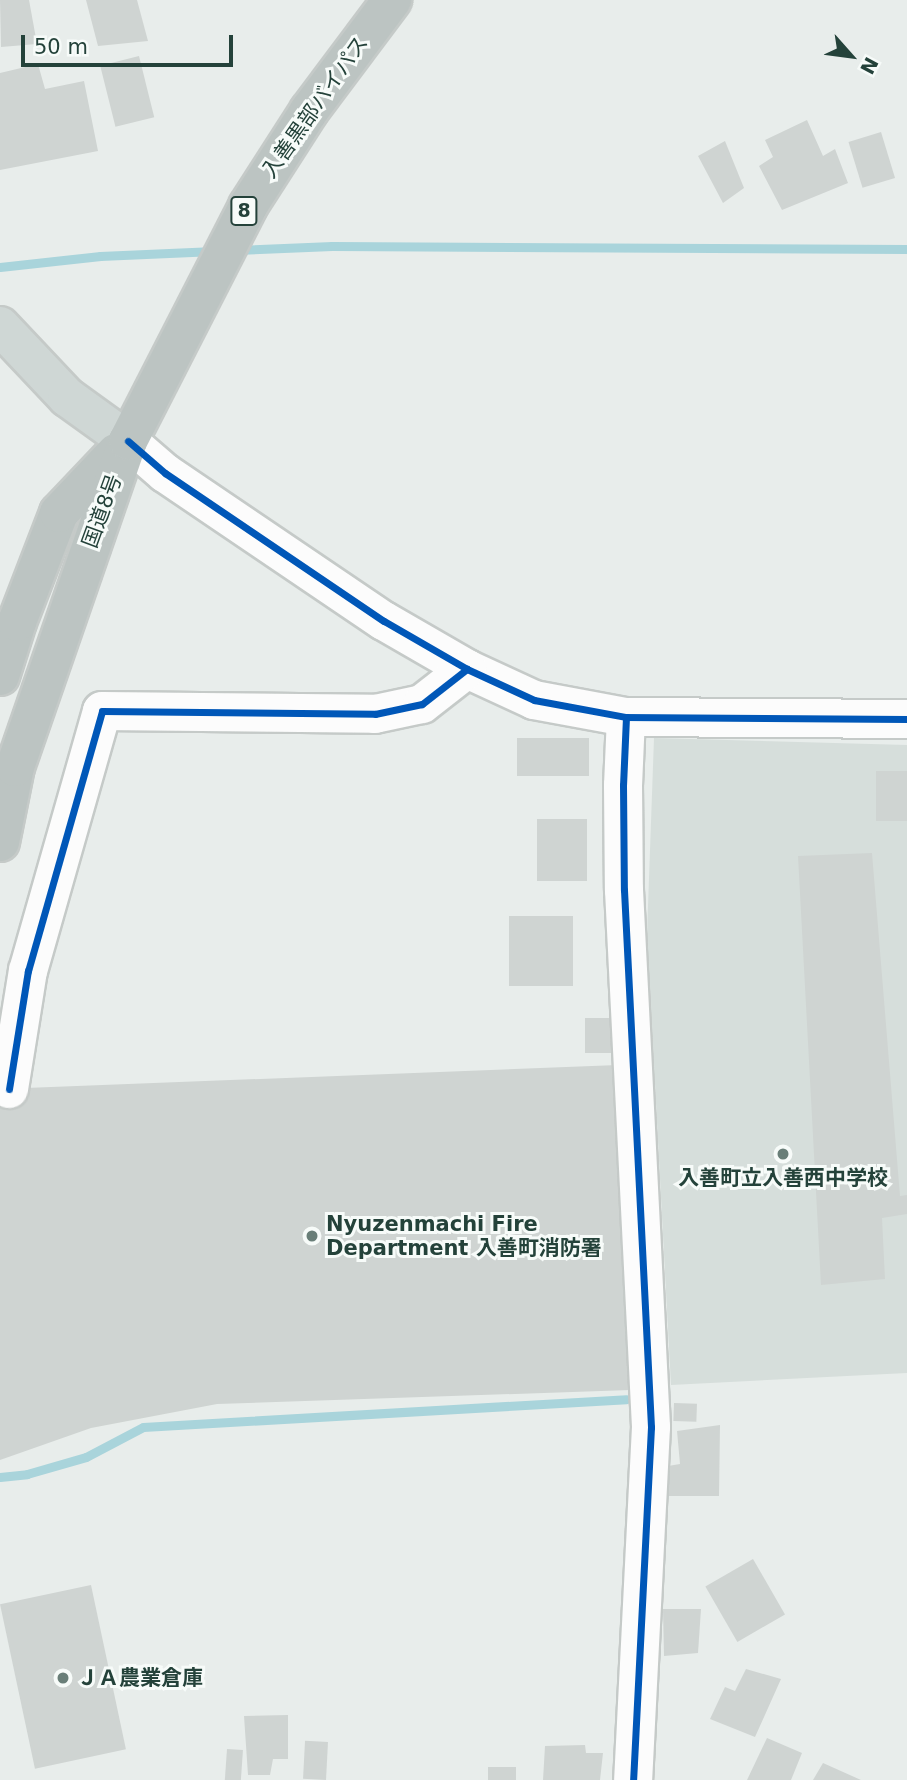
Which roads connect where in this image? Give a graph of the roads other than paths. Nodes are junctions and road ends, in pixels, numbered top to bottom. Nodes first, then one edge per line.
1 (392, 0) edge
2 (0, 326) edge
3 (128, 441) junction
4 (467, 669) junction
5 (0, 676) edge
6 (626, 717) junction
7 (907, 719) edge
8 (0, 842) edge
9 (9, 1089) dead end
10 (633, 1780) edge

1 - 3 highway, 入善黒部バイパス / 8
2 - 3 main road
3 - 4 street
3 - 5 highway, 国道8号 / 8
3 - 8 highway, 国道8号 / 8
4 - 6 street
4 - 9 street
6 - 7 street
6 - 10 street

